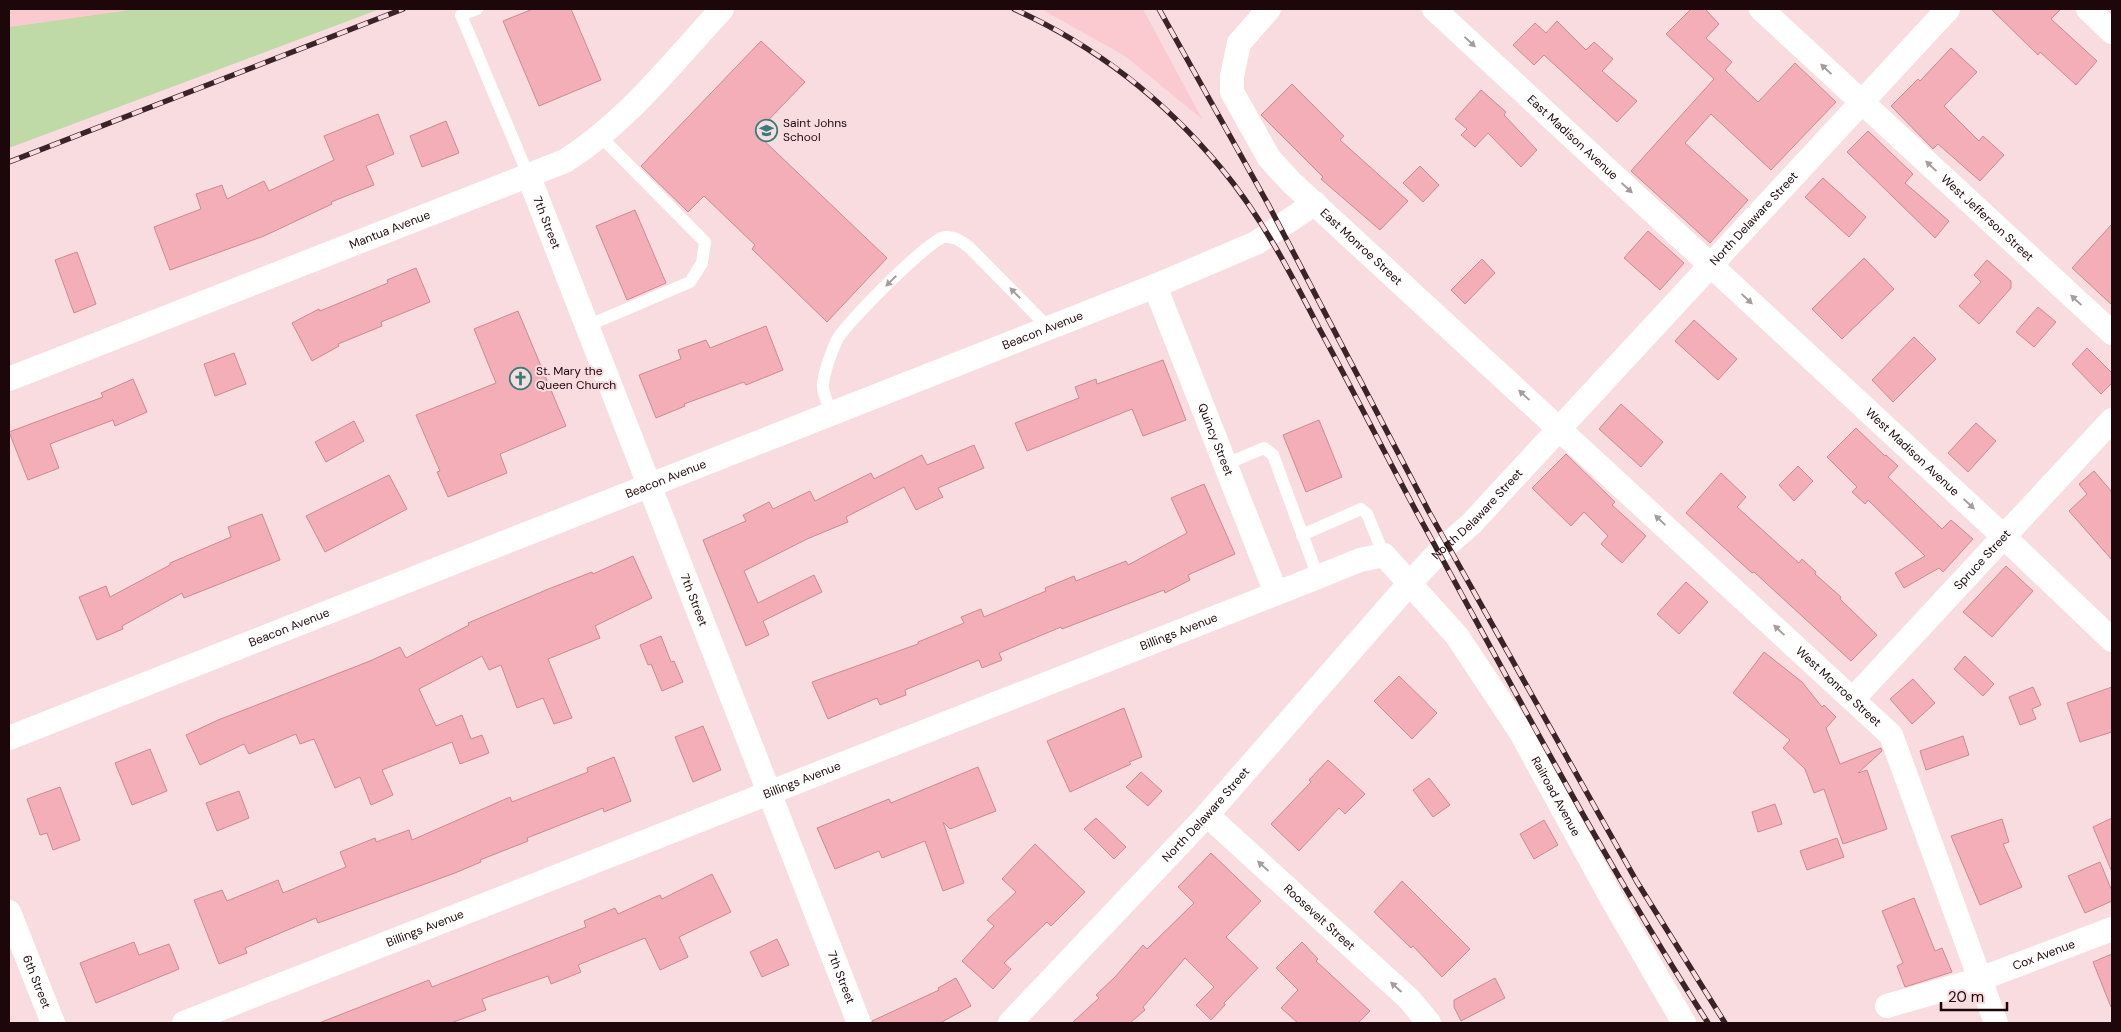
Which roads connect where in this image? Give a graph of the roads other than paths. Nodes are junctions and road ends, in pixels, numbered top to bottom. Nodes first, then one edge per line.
1 (477, 9) edge
2 (722, 9) edge
3 (1270, 9) edge
4 (1434, 9) edge
5 (1761, 9) edge
6 (1948, 9) edge
7 (2088, 9) edge
8 (2112, 32) edge
9 (1862, 102) junction
10 (601, 137) junction
11 (529, 177) junction
12 (1315, 203) junction
13 (1711, 266) junction
14 (1155, 286) junction
15 (586, 326) junction
16 (1049, 328) junction
17 (2112, 334) edge
18 (9, 379) edge
19 (831, 414) junction
20 (2112, 420) edge
21 (1560, 428) junction
22 (1226, 464) junction
23 (649, 486) junction
24 (1302, 535) junction
25 (2004, 536) junction
26 (1384, 555) junction
27 (1318, 576) junction
28 (1409, 584) junction
29 (1276, 593) junction
30 (2112, 640) edge
31 (1854, 699) junction
32 (9, 738) edge
33 (769, 794) junction
34 (1208, 815) junction
35 (9, 912) edge
36 (2112, 929) edge
37 (1980, 979) junction
38 (1888, 1006) dead end
39 (53, 1023) edge
40 (184, 1023) edge
41 (859, 1023) edge
42 (1012, 1023) edge
43 (1429, 1023) edge
44 (1684, 1023) edge
45 (1996, 1023) edge

1 - 11 lane
2 - 10 street, Mantua Avenue
3 - 12 street, East Monroe Street
4 -> 13 street, East Madison Avenue
9 -> 5 street, West Jefferson Street
6 - 9 street, North Delaware Street
7 - 8 street
9 - 13 street, North Delaware Street
17 -> 9 street, West Jefferson Street
10 - 11 street, Mantua Avenue
10 - 15 lane
11 - 15 street, 7th Street
11 - 18 street, Mantua Avenue
12 - 14 street, Beacon Avenue
21 -> 12 street, East Monroe Street
13 - 21 street, North Delaware Street
13 -> 25 street, West Madison Avenue
14 - 16 street, Beacon Avenue
14 - 22 street, Quincy Street
15 - 23 street, 7th Street
16 - 19 street, Beacon Avenue
16 -> 19 lane
19 - 23 street, Beacon Avenue
20 - 25 street, Spruce Street
21 - 28 street, North Delaware Street
31 -> 21 street, West Monroe Street
22 - 24 lane
22 - 29 street, Quincy Street
23 - 32 street, Beacon Avenue
23 - 33 street, 7th Street
24 - 26 lane
24 - 27 lane
25 - 30 street, West Madison Avenue
25 - 31 street, Spruce Street
26 - 27 street, Billings Avenue
26 - 28 street
27 - 29 street, Billings Avenue
28 - 34 street, North Delaware Street
28 - 44 street, Railroad Avenue
29 - 33 street, Billings Avenue
31 - 37 street, West Monroe Street
33 - 40 street, Billings Avenue
33 - 41 street, 7th Street
34 - 42 street, North Delaware Street
43 -> 34 street, Roosevelt Street
35 - 39 street, 6th Street
36 - 37 street, Cox Avenue
37 - 38 street, Cox Avenue
37 - 45 street, West Monroe Street

